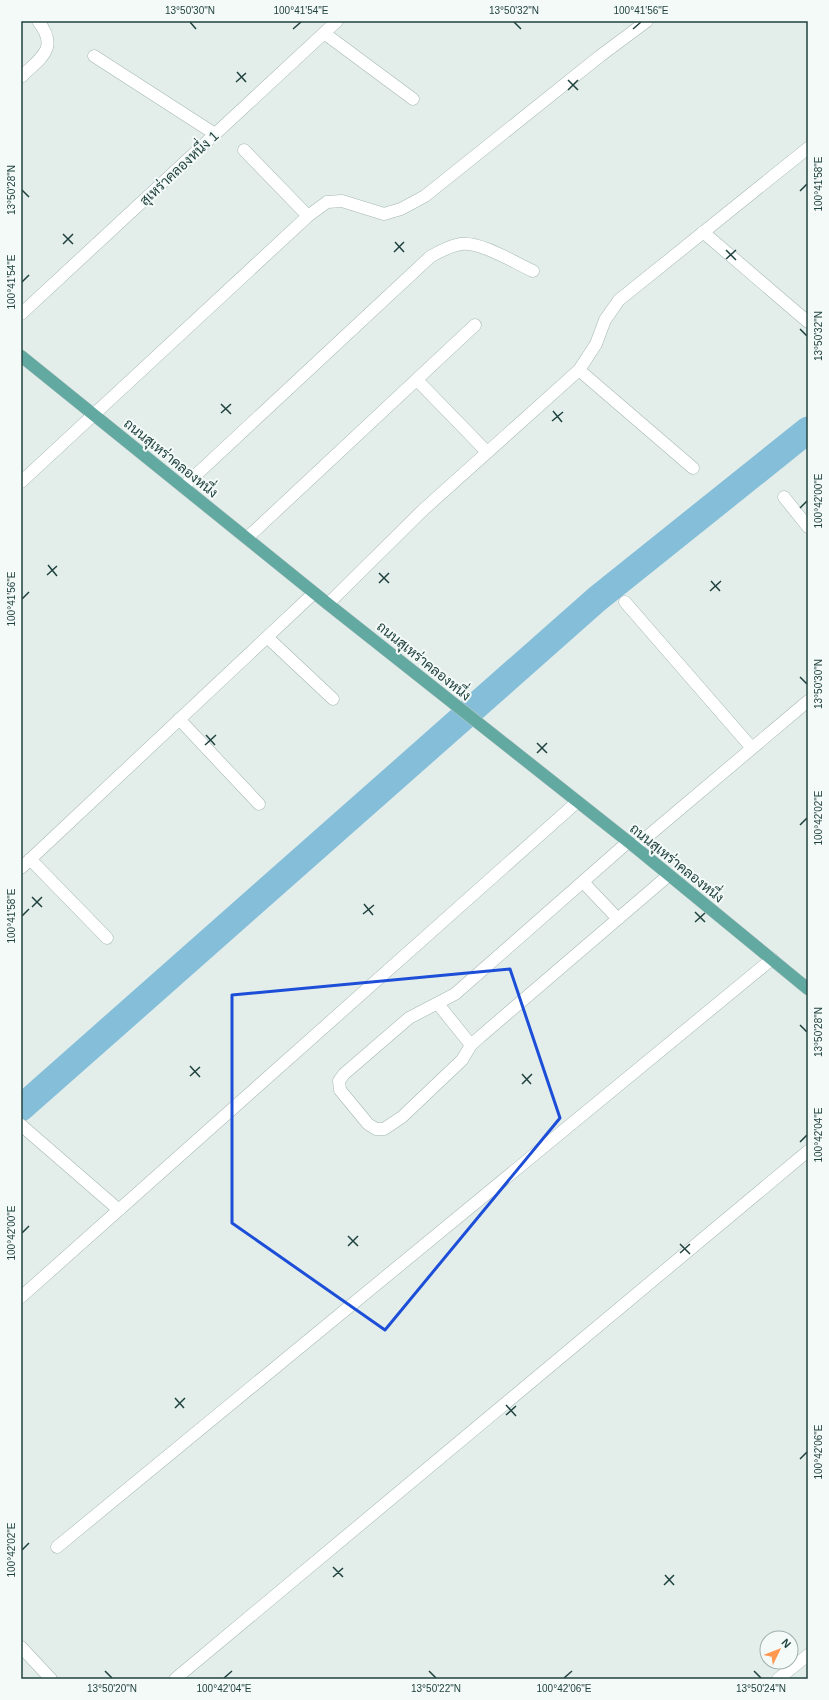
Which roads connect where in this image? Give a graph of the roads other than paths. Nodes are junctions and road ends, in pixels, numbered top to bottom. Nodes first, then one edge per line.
1 (38, 21) edge
2 (337, 21) edge
3 (647, 21) edge
4 (324, 33) junction
5 (94, 56) dead end
6 (21, 78) edge
7 (413, 99) dead end
8 (215, 134) junction
9 (808, 148) edge
10 (244, 150) dead end
11 (308, 216) junction
12 (703, 232) junction
13 (532, 271) dead end
14 (21, 314) edge
15 (808, 322) edge
16 (475, 325) dead end
17 (21, 356) edge
18 (579, 370) junction
19 (417, 380) junction
20 (93, 414) junction
21 (487, 452) junction
22 (693, 468) dead end
23 (21, 482) edge
24 (183, 487) junction
25 (784, 497) dead end
26 (808, 527) edge
27 (247, 538) junction
28 (314, 593) junction
29 (625, 602) dead end
30 (328, 604) junction
31 (267, 637) junction
32 (333, 699) dead end
33 (808, 701) edge
34 (180, 719) junction
35 (751, 747) junction
36 (577, 802) junction
37 (259, 804) dead end
38 (631, 844) junction
39 (30, 859) junction
40 (21, 868) edge
41 (669, 875) junction
42 (583, 882) junction
43 (618, 919) junction
44 (106, 938) dead end
45 (772, 960) junction
46 (808, 989) edge
47 (438, 1004) junction
48 (471, 1045) junction
49 (21, 1125) edge
50 (808, 1151) edge
51 (119, 1210) junction
52 (21, 1297) edge
53 (57, 1547) dead end
54 (21, 1647) edge
55 (808, 1655) edge
56 (51, 1679) edge
57 (175, 1679) edge
58 (778, 1679) edge

1 - 6 street
2 - 4 street, สุเหร่าคลองหนึ่ง 1
3 - 11 street
4 - 7 street
4 - 8 street, สุเหร่าคลองหนึ่ง 1
5 - 8 street
8 - 14 street, สุเหร่าคลองหนึ่ง 1
9 - 12 street
10 - 11 street
11 - 20 street
12 - 15 street
12 - 18 street
13 - 24 street
16 - 19 street
17 - 20 main road, ถนนสุเหร่าคลองหนึ่ง
18 - 21 street
18 - 22 street
19 - 21 street
19 - 27 street
20 - 23 street
20 - 24 main road, ถนนสุเหร่าคลองหนึ่ง
21 - 30 street
24 - 27 main road, ถนนสุเหร่าคลองหนึ่ง
25 - 26 street
27 - 28 main road, ถนนสุเหร่าคลองหนึ่ง
28 - 30 main road, ถนนสุเหร่าคลองหนึ่ง
28 - 31 street
29 - 35 street
30 - 36 main road, ถนนสุเหร่าคลองหนึ่ง
31 - 32 street
31 - 34 street
33 - 35 street
34 - 37 street
34 - 39 street
35 - 38 street
36 - 38 main road, ถนนสุเหร่าคลองหนึ่ง
36 - 51 street
38 - 41 main road, ถนนสุเหร่าคลองหนึ่ง
38 - 42 street
39 - 40 street
39 - 44 street
41 - 43 street
41 - 45 main road, ถนนสุเหร่าคลองหนึ่ง
42 - 43 street
42 - 47 street
43 - 48 street
45 - 46 main road, ถนนสุเหร่าคลองหนึ่ง
45 - 53 street
47 - 48 street
47 - 48 street
49 - 51 street
50 - 57 street
51 - 52 street
54 - 56 street
55 - 58 street

